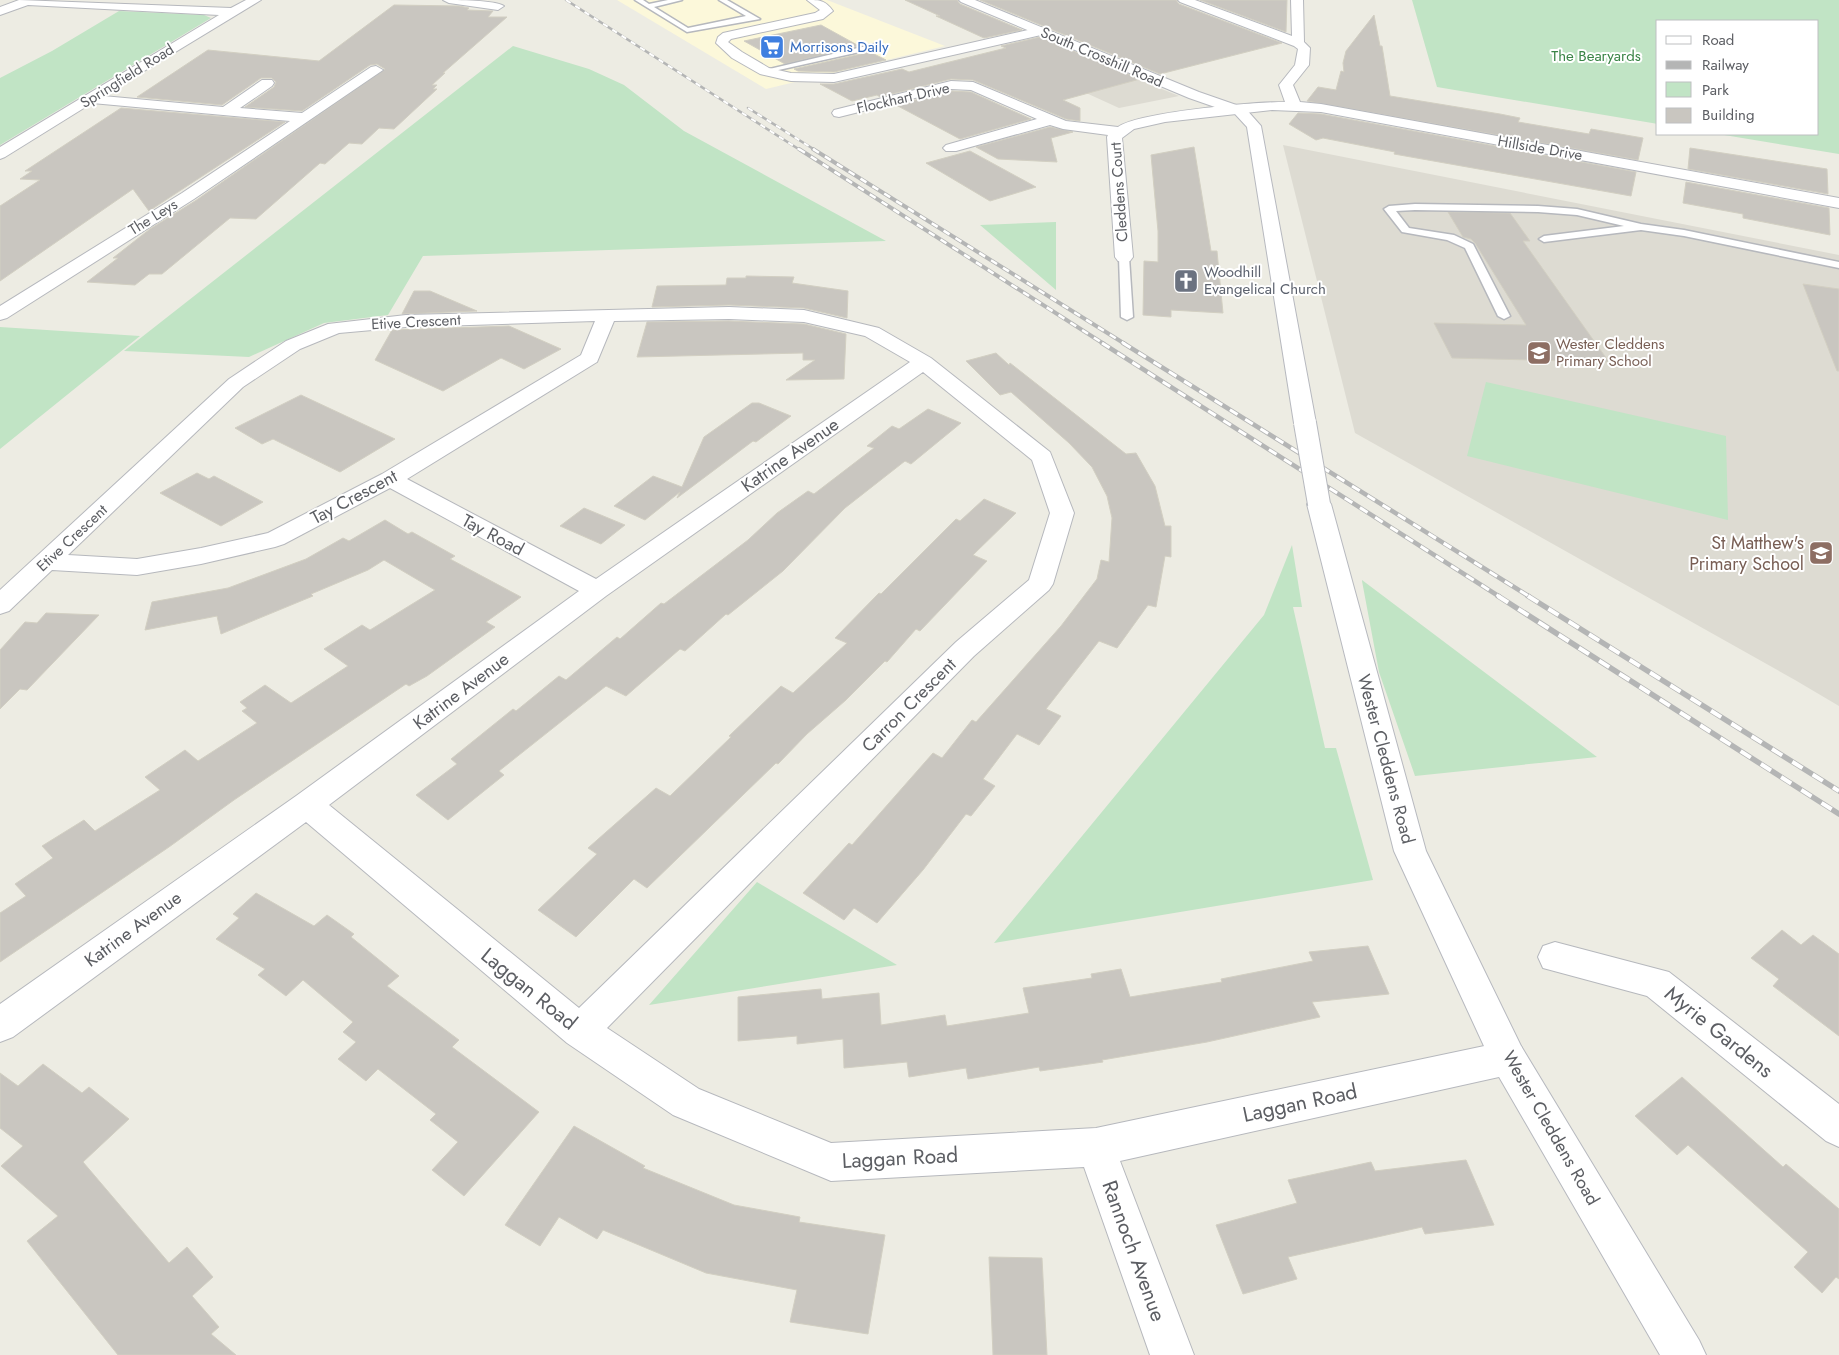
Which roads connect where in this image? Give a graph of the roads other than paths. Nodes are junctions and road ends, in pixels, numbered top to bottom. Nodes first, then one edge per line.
1 (254, 0) edge
2 (449, 0) edge
3 (638, 0) edge
4 (679, 0) edge
5 (722, 0) edge
6 (813, 0) edge
7 (965, 0) edge
8 (1184, 0) edge
9 (1298, 0) edge
10 (27, 1) edge
11 (498, 6) dead end
12 (647, 6) junction
13 (0, 12) edge
14 (232, 12) junction
15 (753, 17) junction
16 (769, 27) junction
17 (1041, 31) junction
18 (1298, 42) junction
19 (879, 45) dead end
20 (376, 70) dead end
21 (765, 71) junction
22 (267, 83) dead end
23 (91, 99) junction
24 (1294, 106) junction
25 (226, 111) junction
26 (1240, 111) junction
27 (839, 113) dead end
28 (304, 118) junction
29 (1050, 120) junction
30 (1120, 132) junction
31 (951, 148) dead end
32 (0, 154) edge
33 (1839, 203) edge
34 (1641, 227) junction
35 (1544, 239) dead end
36 (1124, 257) joint
37 (1839, 265) edge
38 (0, 314) edge
39 (607, 315) junction
40 (1504, 316) dead end
41 (1127, 317) dead end
42 (924, 362) junction
43 (390, 480) junction
44 (47, 562) junction
45 (597, 590) junction
46 (0, 605) edge
47 (307, 805) junction
48 (1555, 957) dead end
49 (0, 1024) edge
50 (580, 1031) junction
51 (1508, 1058) junction
52 (1839, 1128) edge
53 (1096, 1147) junction
54 (1172, 1355) edge
55 (1684, 1355) edge

1 - 14 street, Springfield Road
2 - 11 street
3 - 12 lane
4 - 12 lane
5 - 15 lane
6 - 16 street
7 - 17 street, South Crosshill Road
8 - 18 street
9 - 18 street
10 - 13 street
10 - 14 street
12 - 15 lane
14 - 23 street, Springfield Road
15 - 16 lane
16 - 21 street
17 - 21 street
17 - 26 street, South Crosshill Road
18 - 24 street
19 - 21 lane
20 - 28 street, The Leys
22 - 25 street
23 - 25 street
23 - 32 street, Springfield Road
24 - 26 street, Hillside Drive
24 - 33 street, Hillside Drive
25 - 28 street
26 - 30 street, Cleddens Court
26 - 51 street, Wester Cleddens Road, bridge
27 - 29 street, Flockhart Drive
28 - 38 street, The Leys
29 - 30 street, Flockhart Drive
29 - 31 street
30 - 36 street, Cleddens Court
34 - 35 lane
34 - 37 lane
34 - 40 lane
36 - 41 lane
39 - 42 street, Etive Crescent
39 - 43 street, Tay Crescent
39 - 44 street, Etive Crescent
42 - 45 street, Katrine Avenue
42 - 50 street, Carron Crescent
43 - 44 street, Tay Crescent
43 - 45 street, Tay Road
44 - 46 street, Etive Crescent
45 - 47 street, Katrine Avenue
47 - 49 street, Katrine Avenue
47 - 50 street, Laggan Road
48 - 52 street, Myrie Gardens
50 - 53 street, Laggan Road
51 - 53 street, Laggan Road
51 - 55 street, Wester Cleddens Road
53 - 54 street, Rannoch Avenue

